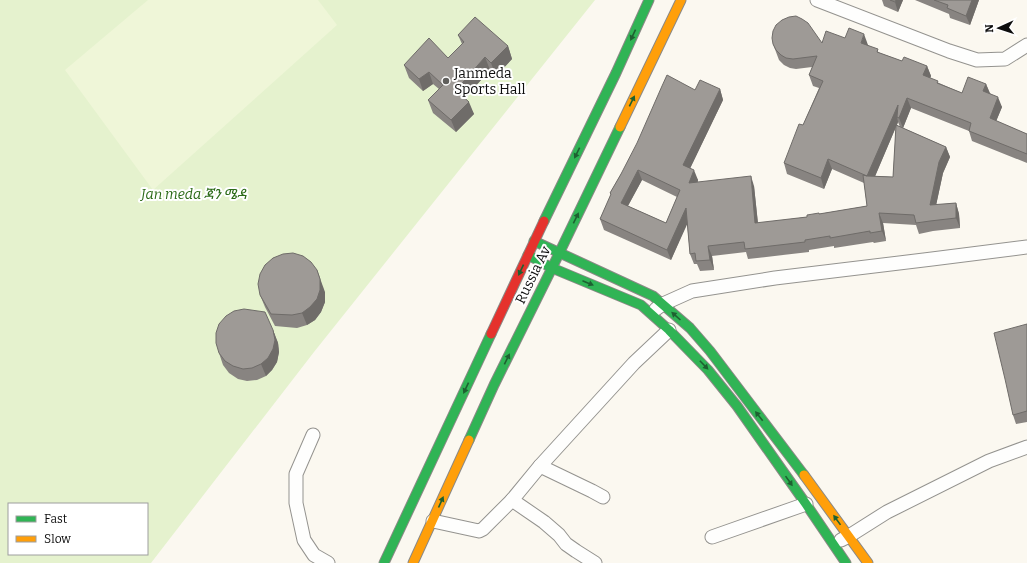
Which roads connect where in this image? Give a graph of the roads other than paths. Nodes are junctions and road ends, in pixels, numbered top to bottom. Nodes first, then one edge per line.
1 (649, 0) edge
2 (681, 0) edge
3 (817, 0) edge
4 (1027, 45) edge
5 (534, 241) junction
6 (1027, 247) edge
7 (559, 253) junction
8 (528, 255) junction
9 (552, 268) junction
10 (663, 304) junction
11 (650, 312) junction
12 (669, 330) junction
13 (313, 435) dead end
14 (1027, 447) edge
15 (789, 454) junction
16 (778, 464) junction
17 (540, 466) junction
18 (603, 497) dead end
19 (512, 500) junction
20 (806, 504) junction
21 (433, 521) junction
22 (849, 536) junction
23 (712, 537) dead end
24 (832, 544) junction
25 (328, 563) edge
26 (384, 563) edge
27 (413, 563) edge
28 (595, 563) edge
29 (846, 563) edge
30 (868, 563) edge

1 -> 5 main road, Russia Av
7 -> 2 main road, Russia Av
3 - 4 street
5 - 7 main road
5 - 8 main road, Russia Av
6 - 10 street
7 - 9 main road, Russia Av
7 - 10 main road
8 - 9 main road
8 -> 26 main road, Russia Av
9 -> 11 main road
21 -> 9 main road, Russia Av
10 - 11 street
15 -> 10 main road
11 - 12 main road
12 -> 16 main road
12 - 17 street
13 - 25 street
14 - 22 street
15 - 16 main road
22 -> 15 main road
16 -> 20 main road
17 - 18 street
17 - 19 street
19 - 21 street
19 - 28 street
20 - 23 street
20 - 24 main road
21 - 27 main road, Russia Av
22 - 24 street
22 - 30 main road
24 - 29 main road

